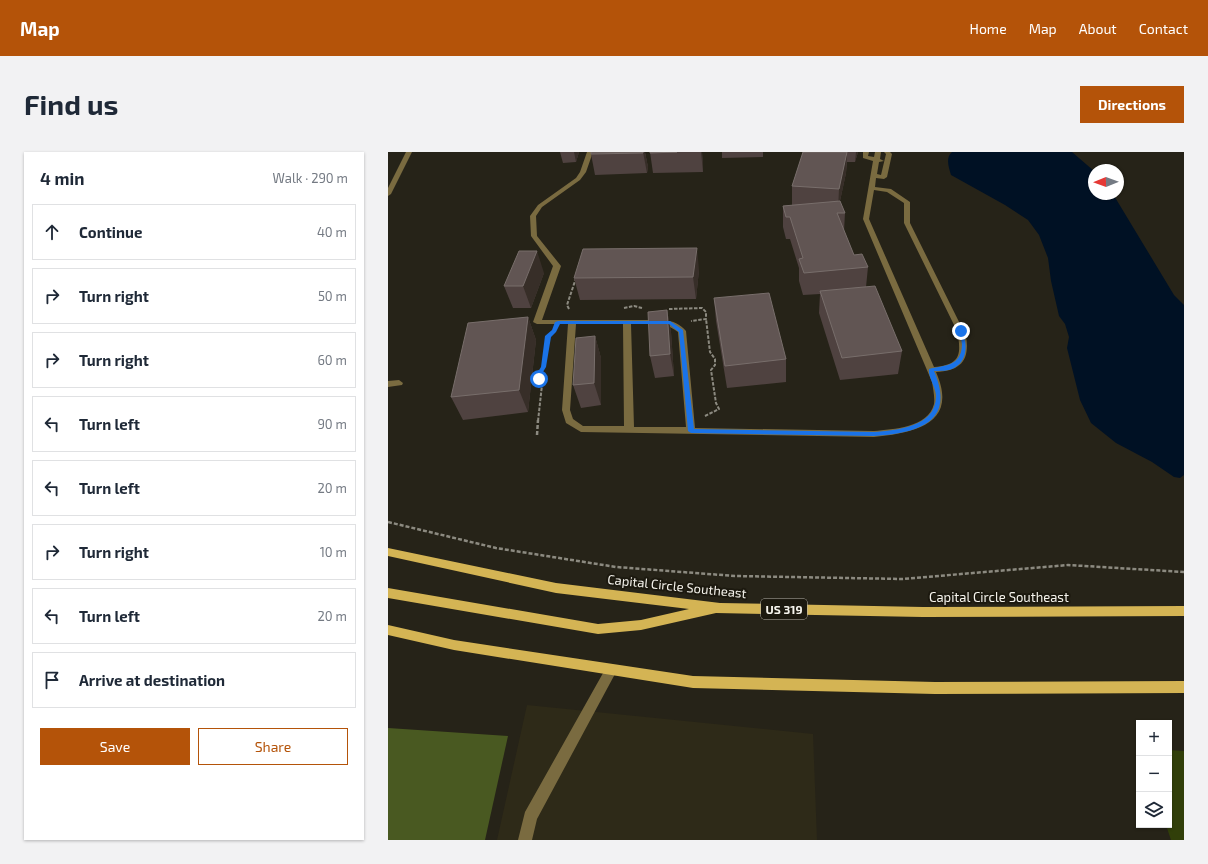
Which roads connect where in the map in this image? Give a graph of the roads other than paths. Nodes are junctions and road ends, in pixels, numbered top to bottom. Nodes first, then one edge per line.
1 (409, 152) edge
2 (590, 152) edge
3 (866, 152) edge
4 (887, 152) edge
5 (877, 156) edge
6 (887, 162) junction
7 (586, 163) junction
8 (594, 163) edge
9 (874, 176) junction
10 (871, 188) junction
11 (388, 194) edge
12 (572, 322) junction
13 (627, 322) junction
14 (931, 370) junction
15 (398, 383) dead end
16 (388, 384) edge
17 (629, 430) junction
18 (695, 431) junction
19 (388, 552) edge
20 (388, 593) edge
21 (720, 608) junction
22 (1184, 611) edge
23 (388, 630) edge
24 (611, 670) junction
25 (1184, 687) edge
26 (525, 840) edge

1 - 11 lane
2 - 7 lane
3 - 5 lane
4 - 6 lane
5 - 6 lane
5 - 9 lane
6 - 9 lane
7 - 8 lane
7 - 12 lane
9 - 10 lane
10 - 14 lane
10 - 14 lane
12 - 13 lane
12 - 17 lane
13 - 17 lane
13 - 18 lane
14 - 18 lane
15 - 16 lane
17 - 18 lane
19 - 21 main road, Capital Circle Southeast / US 319
20 - 21 main road
21 - 22 main road, Capital Circle Southeast / US 319
23 - 24 main road
24 - 25 main road
24 - 26 lane

